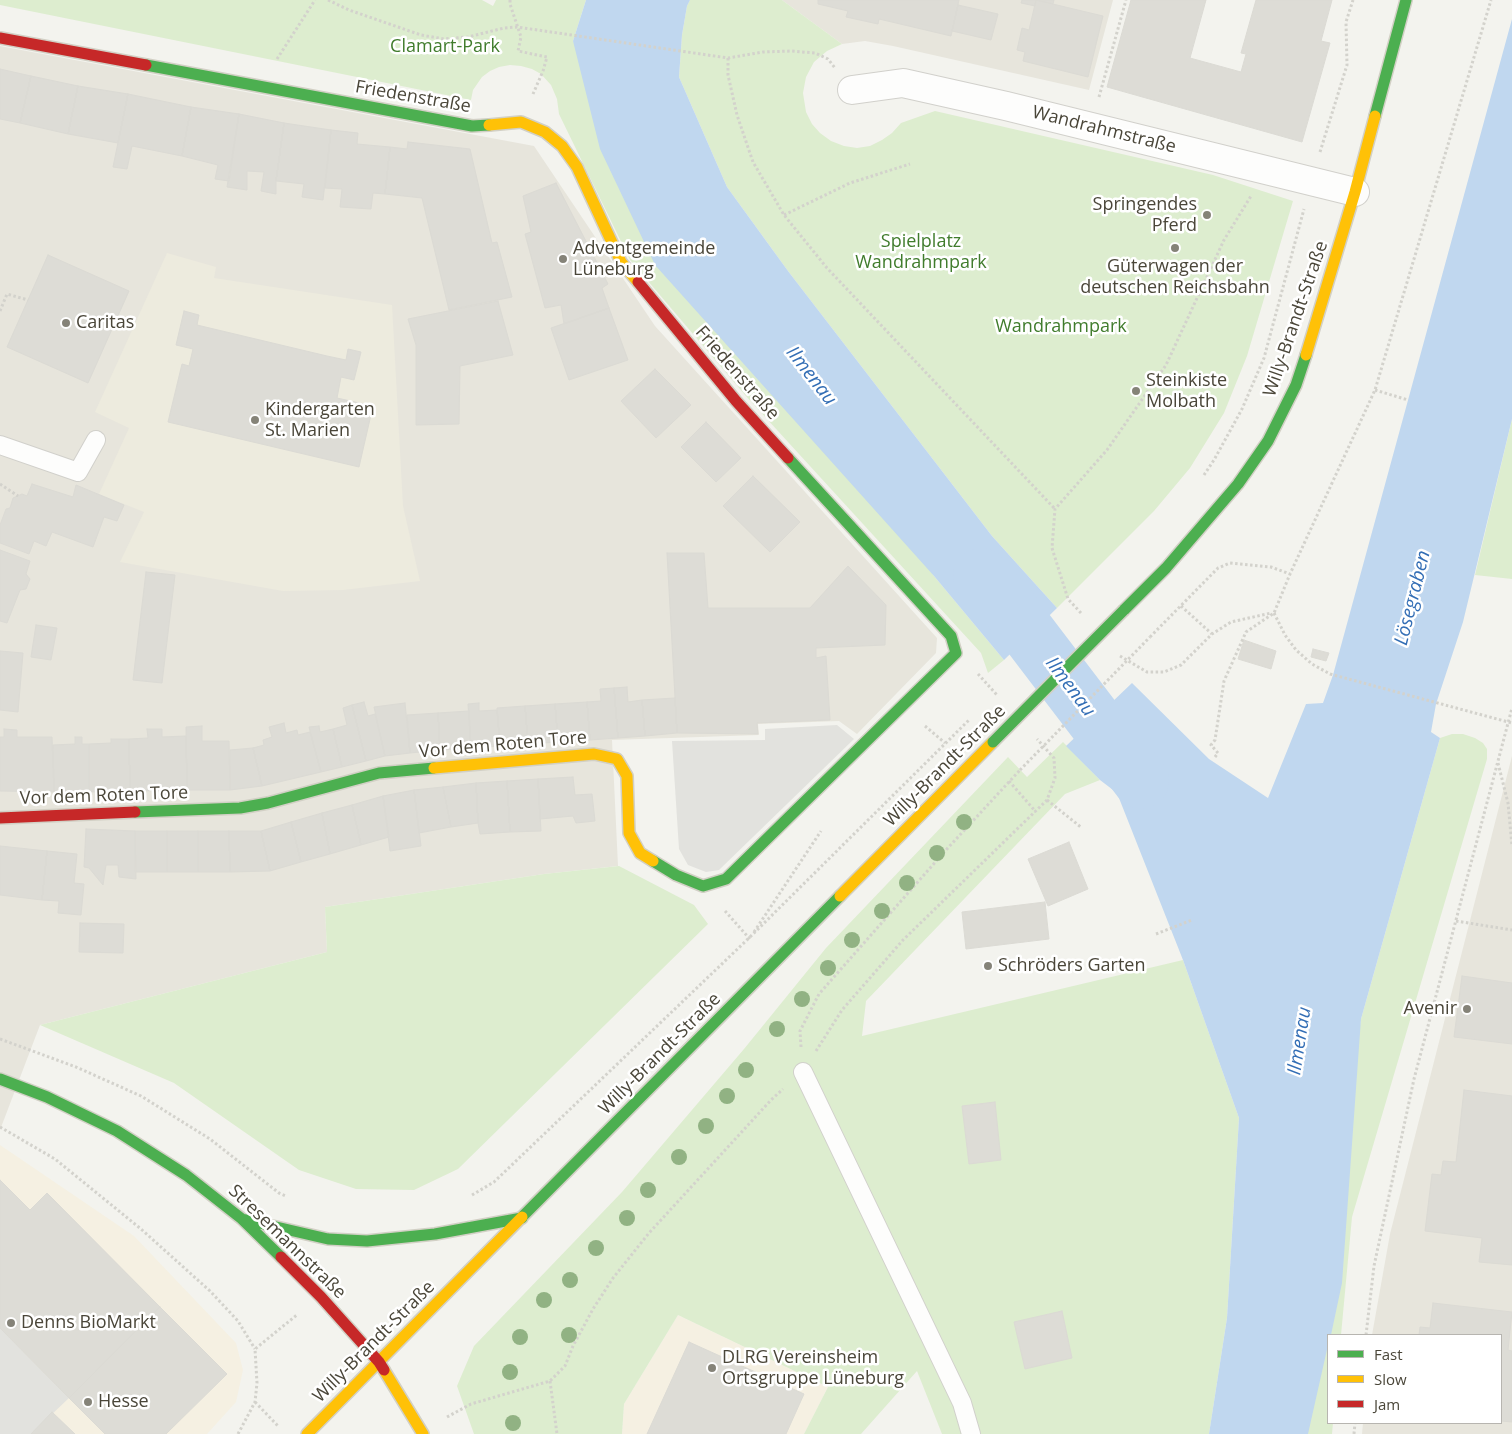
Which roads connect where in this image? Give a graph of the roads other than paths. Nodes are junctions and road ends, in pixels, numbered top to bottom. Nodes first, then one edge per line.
1 (1406, 0) edge
2 (0, 38) edge
3 (852, 90) road end
4 (1355, 192) junction
5 (96, 440) dead end
6 (0, 444) edge
7 (956, 653) joint
8 (0, 818) edge
9 (803, 1072) road end
10 (0, 1079) edge
11 (522, 1218) junction
12 (242, 1219) junction
13 (379, 1362) junction
14 (422, 1432) edge
15 (307, 1434) edge
16 (971, 1434) edge

1 - 4 main road, Willy-Brandt-Straße
2 - 7 main road, Friedenstraße
3 - 4 street, Wandrahmstraße
4 - 11 main road, Willy-Brandt-Straße, bridge
5 - 6 lane
7 - 8 main road, Vor dem Roten Tore
9 - 16 lane
10 - 12 main road, Stresemannstraße
11 - 12 main road
11 - 13 main road, Willy-Brandt-Straße
12 - 13 main road, Stresemannstraße
13 - 14 main road, Stresemannstraße
13 - 15 main road, Willy-Brandt-Straße

